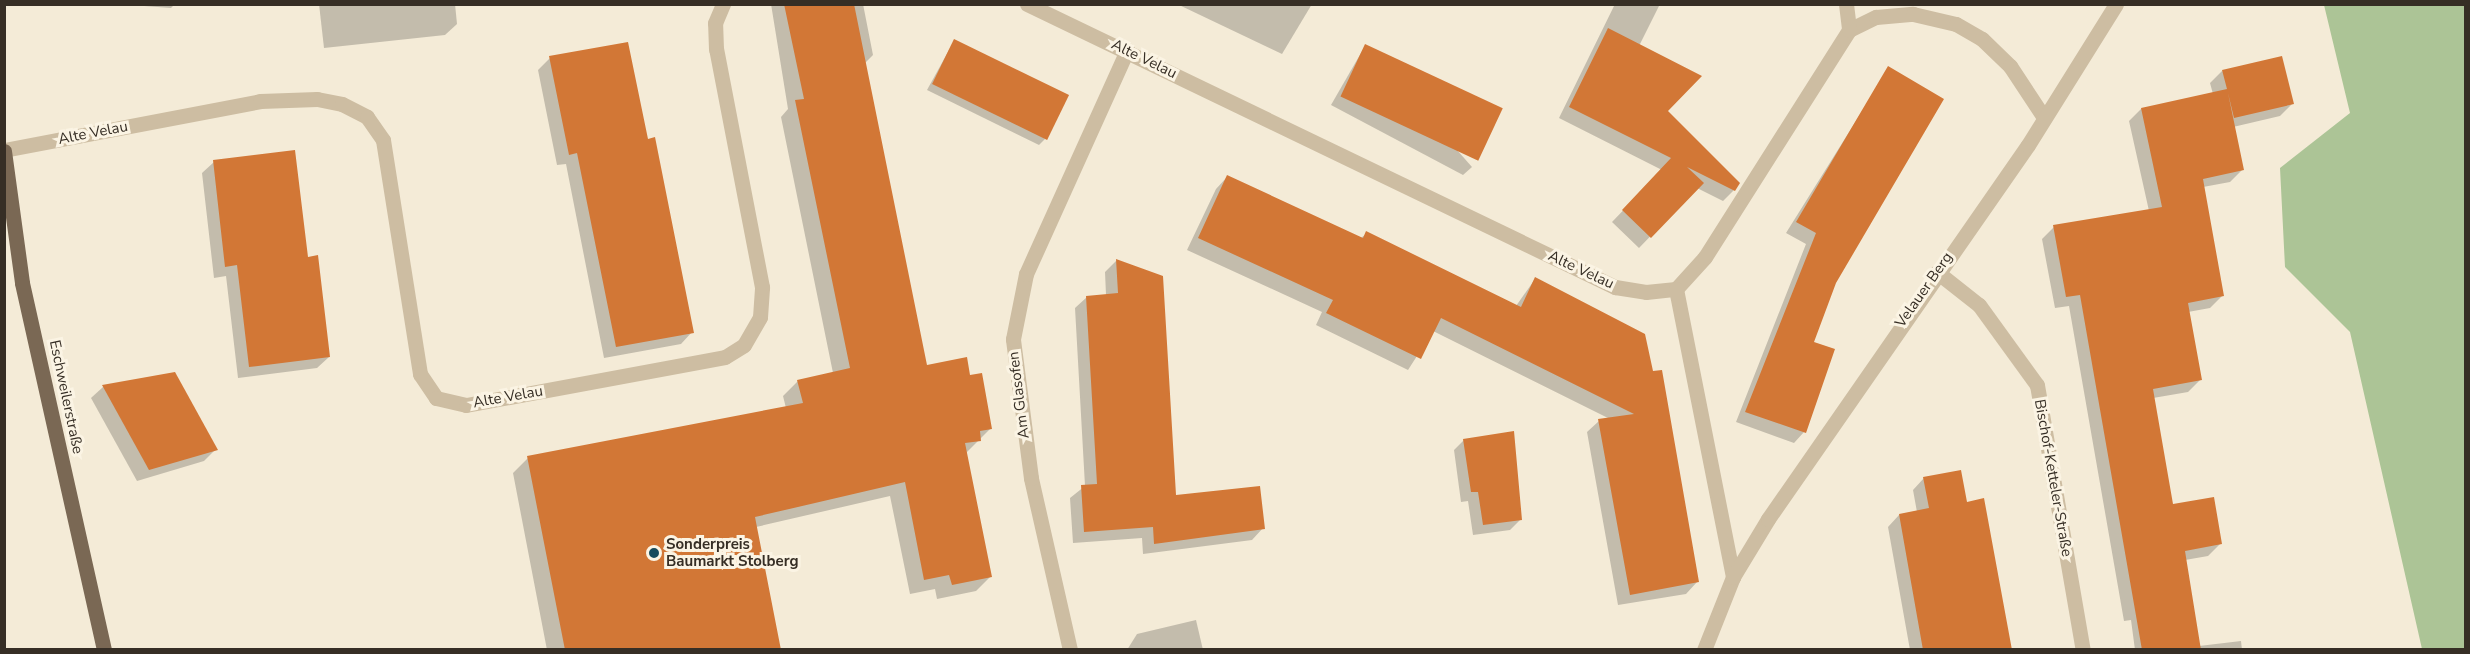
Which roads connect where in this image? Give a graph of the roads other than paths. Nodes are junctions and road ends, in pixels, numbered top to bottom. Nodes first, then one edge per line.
1 (723, 4) edge
2 (1027, 4) edge
3 (1846, 4) edge
4 (2116, 4) edge
5 (1849, 30) junction
6 (1127, 50) junction
7 (2043, 116) junction
8 (4, 151) edge
9 (1937, 272) junction
10 (1676, 289) junction
11 (1733, 577) junction
12 (104, 650) edge
13 (1070, 650) edge
14 (1704, 650) edge
15 (2083, 650) edge

1 - 8 street, Alte Velau
2 - 6 street, Alte Velau
3 - 5 street
4 - 7 street, Velauer Berg
5 - 7 street
5 - 10 street
6 - 10 street, Alte Velau
6 - 13 street, Am Glasofen
7 - 9 street, Velauer Berg
8 - 12 main road, Eschweilerstraße
9 - 11 street, Velauer Berg
9 - 15 street, Bischof-Ketteler-Straße
10 - 11 street
11 - 14 street, Velauer Berg

